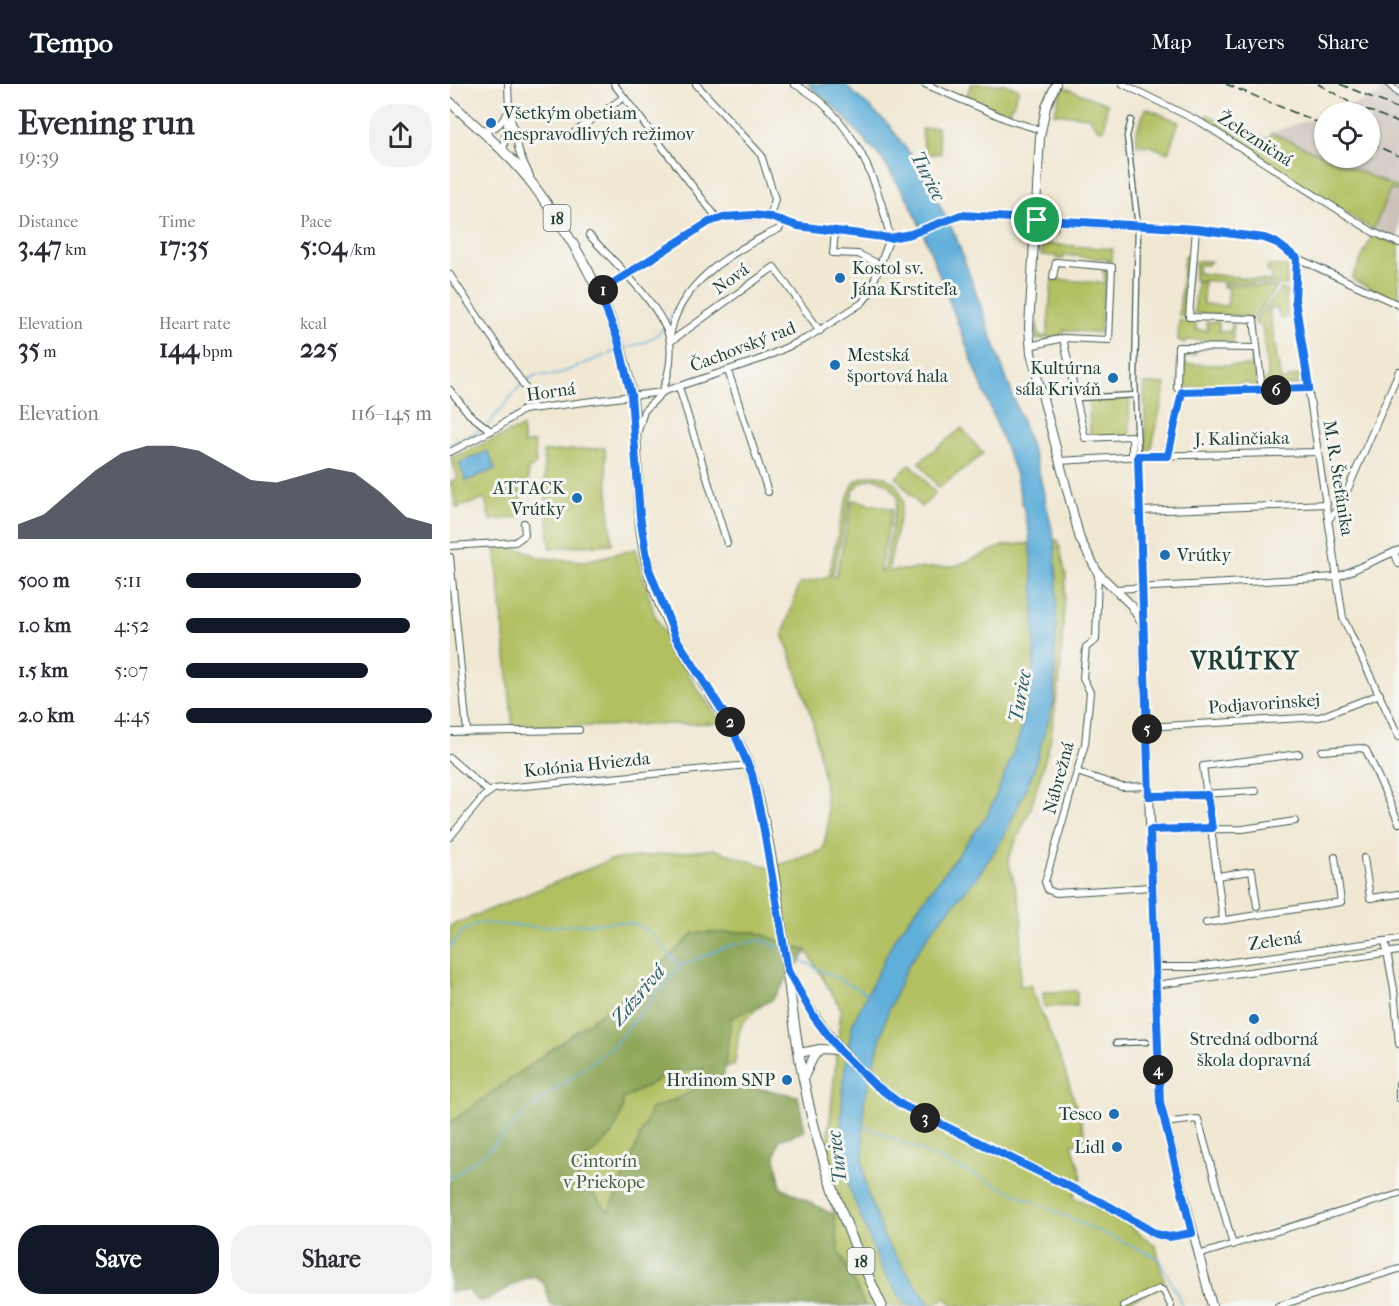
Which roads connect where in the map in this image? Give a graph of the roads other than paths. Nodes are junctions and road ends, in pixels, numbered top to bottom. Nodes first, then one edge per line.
1 (508, 84) edge
2 (614, 84) edge
3 (696, 84) edge
4 (794, 84) edge
5 (925, 84) edge
6 (1056, 84) edge
7 (1124, 84) edge
8 (1389, 84) edge
9 (1399, 94) edge
10 (624, 97) junction
11 (450, 102) edge
12 (510, 111) junction
13 (1131, 120) dead end
14 (476, 127) junction
15 (1041, 130) junction
16 (575, 132) dead end
17 (503, 153) junction
18 (534, 185) junction
19 (770, 217) junction
20 (717, 219) junction
21 (1037, 220) junction
22 (783, 222) junction
23 (1120, 226) joint
24 (1138, 226) junction
25 (1196, 229) junction
26 (835, 231) junction
27 (589, 235) dead end
28 (890, 238) junction
29 (1399, 243) edge
30 (1297, 258) junction
31 (879, 264) junction
32 (450, 274) edge
33 (627, 275) junction
34 (1053, 277) dead end
35 (599, 292) junction
36 (1399, 305) edge
37 (820, 331) junction
38 (1063, 338) junction
39 (670, 342) junction
40 (1030, 346) junction
41 (1257, 348) junction
42 (728, 371) junction
43 (1399, 371) edge
44 (679, 387) junction
45 (1309, 388) junction
46 (450, 390) edge
47 (1262, 390) junction
48 (662, 392) junction
49 (1182, 392) junction
50 (631, 395) junction
51 (1136, 395) junction
52 (1077, 398) junction
53 (533, 409) junction
54 (488, 428) junction
55 (635, 439) junction
56 (450, 452) edge
57 (1318, 452) junction
58 (1136, 455) junction
59 (1168, 456) junction
60 (1059, 461) junction
61 (768, 492) dead end
62 (1327, 504) junction
63 (1139, 511) junction
64 (1329, 519) junction
65 (524, 523) dead end
66 (727, 543) dead end
67 (450, 546) edge
68 (1396, 551) edge
69 (450, 557) edge
70 (1399, 564) edge
71 (1098, 573) junction
72 (1337, 577) junction
73 (1141, 589) junction
74 (1114, 590) junction
75 (1143, 624) junction
76 (1380, 694) junction
77 (1146, 727) junction
78 (579, 730) dead end
79 (450, 732) edge
80 (467, 732) junction
81 (1399, 737) edge
82 (1322, 751) dead end
83 (1299, 754) dead end
84 (450, 758) edge
85 (748, 765) junction
86 (1077, 772) junction
87 (1148, 786) junction
88 (488, 791) junction
89 (1256, 791) dead end
90 (1207, 795) junction
91 (1149, 796) junction
92 (1295, 821) dead end
93 (1399, 822) edge
94 (1212, 828) junction
95 (1150, 830) junction
96 (450, 837) edge
97 (1335, 857) dead end
98 (1364, 858) dead end
99 (1217, 876) junction
100 (1151, 887) junction
101 (1399, 894) edge
102 (1257, 906) dead end
103 (1223, 920) junction
104 (1206, 923) dead end
105 (1399, 939) edge
106 (1385, 941) junction
107 (1399, 951) edge
108 (1387, 953) junction
109 (1154, 967) junction
110 (788, 971) junction
111 (1155, 985) junction
112 (1397, 989) edge
113 (1116, 1042) dead end
114 (1146, 1042) dead end
115 (1399, 1044) edge
116 (820, 1049) junction
117 (799, 1053) junction
118 (841, 1053) junction
119 (803, 1079) junction
120 (1399, 1084) edge
121 (1399, 1098) edge
122 (1164, 1124) junction
123 (1399, 1194) edge
124 (1192, 1233) junction
125 (1233, 1245) junction
126 (1198, 1255) junction
127 (1399, 1269) edge
128 (882, 1306) edge
129 (1123, 1306) edge
130 (1171, 1306) edge
131 (1212, 1306) edge
132 (1278, 1306) edge

1 - 12 street
2 - 10 street
3 - 19 street
4 - 28 street
5 - 15 street
6 - 15 street
7 - 29 street, Železničná
8 - 9 street
10 - 16 street
10 - 20 street
11 - 14 main road, 18
12 - 14 street
12 - 17 street
12 - 18 street
13 - 24 street
14 - 17 main road, 18
15 - 21 street
17 - 18 main road, 18
18 - 35 main road, 18
19 - 20 street
19 - 22 street
20 - 33 street
21 - 23 street
21 - 28 street
21 - 40 street
22 - 26 street
22 - 39 street
23 - 24 street
24 - 25 street
24 - 51 street
25 - 30 street
25 - 41 street
26 - 28 street
26 - 31 street
27 - 33 street
28 - 31 street, Čachovský rad
30 - 36 street
30 - 45 street, M. R. Štefánika
31 - 37 street, Čachovský rad
32 - 53 street
33 - 35 street
33 - 39 street
34 - 38 street
35 - 50 main road, 18
37 - 39 street, Nová
37 - 42 street, Čachovský rad
38 - 40 street
38 - 52 street
39 - 48 street
40 - 60 street
41 - 47 street
41 - 49 street
42 - 44 street, Čachovský rad
42 - 61 street
43 - 64 street
44 - 48 street, Čachovský rad
44 - 66 street
45 - 47 street
45 - 57 street, M. R. Štefánika
46 - 54 street
47 - 49 street
48 - 50 street, Čachovský rad
48 - 55 street
49 - 59 street
50 - 53 street, Horná
50 - 55 main road, 18
51 - 52 street
51 - 58 street
52 - 58 street
53 - 54 street, Horná
54 - 56 street, Horná
55 - 85 main road, 18
57 - 59 street, J. Kalinčiaka
57 - 62 street, M. R. Štefánika
58 - 59 street, J. Kalinčiaka
58 - 60 street, J. Kalinčiaka
58 - 63 street
60 - 71 street
62 - 63 street
62 - 64 street, M. R. Štefánika
63 - 73 street
64 - 72 street, M. R. Štefánika
65 - 67 street
68 - 70 street
68 - 72 street
69 - 80 street
71 - 74 street
71 - 86 street, Nábrežná
72 - 73 street
72 - 76 street, M. R. Štefánika
73 - 74 street
73 - 75 street
74 - 75 street
75 - 77 street
76 - 77 street, Podjavorinskej
76 - 81 street, M. R. Štefánika
77 - 87 street
78 - 80 street
79 - 80 street
82 - 93 street
83 - 90 street
84 - 88 street
85 - 88 street, Kolónia Hviezda
85 - 110 main road, 18
86 - 87 street
86 - 100 street, Nábrežná
87 - 91 street
88 - 96 street
89 - 90 street
90 - 91 street
90 - 94 street
91 - 95 street
92 - 94 street
94 - 95 street
94 - 99 street
95 - 100 street
97 - 103 street
98 - 101 street
99 - 102 street
99 - 103 street
100 - 109 street
103 - 104 street
105 - 106 street, Zelená
106 - 108 street
106 - 109 street, Zelená
107 - 108 street, Zelená
108 - 111 street, Zelená
108 - 112 street
109 - 111 street
110 - 117 main road, 18
110 - 118 street
111 - 122 street
112 - 115 street
113 - 114 street
116 - 117 street
116 - 118 street
116 - 119 street
117 - 119 main road, 18
118 - 124 street
119 - 128 main road, 18
120 - 121 street
122 - 124 street
122 - 125 street
123 - 125 street
124 - 126 street
125 - 126 street
126 - 131 street
127 - 132 street
129 - 130 street

